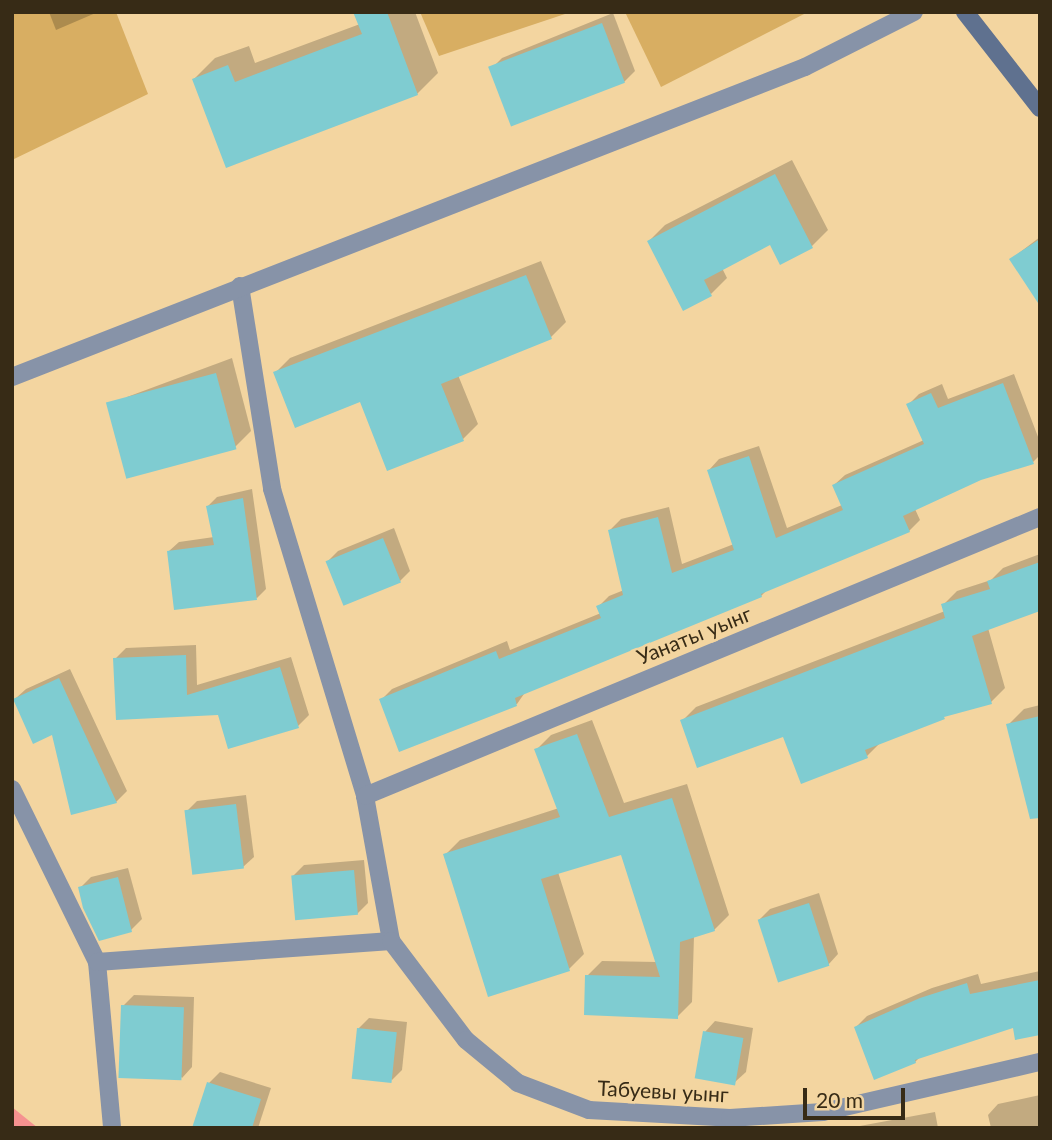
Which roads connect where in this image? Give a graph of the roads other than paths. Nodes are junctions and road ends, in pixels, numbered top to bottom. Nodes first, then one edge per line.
1 (915, 12) edge
2 (965, 12) edge
3 (1040, 108) edge
4 (240, 286) junction
5 (12, 377) edge
6 (1040, 517) edge
7 (12, 789) edge
8 (365, 796) junction
9 (391, 941) junction
10 (97, 962) junction
11 (1040, 1062) edge
12 (112, 1128) edge

1 - 4 street
2 - 3 main road
4 - 5 street
4 - 8 street
6 - 8 street, Уанаты уынг
7 - 10 street
8 - 9 street
9 - 10 street
9 - 11 street, Табуевы уынг
10 - 12 street

